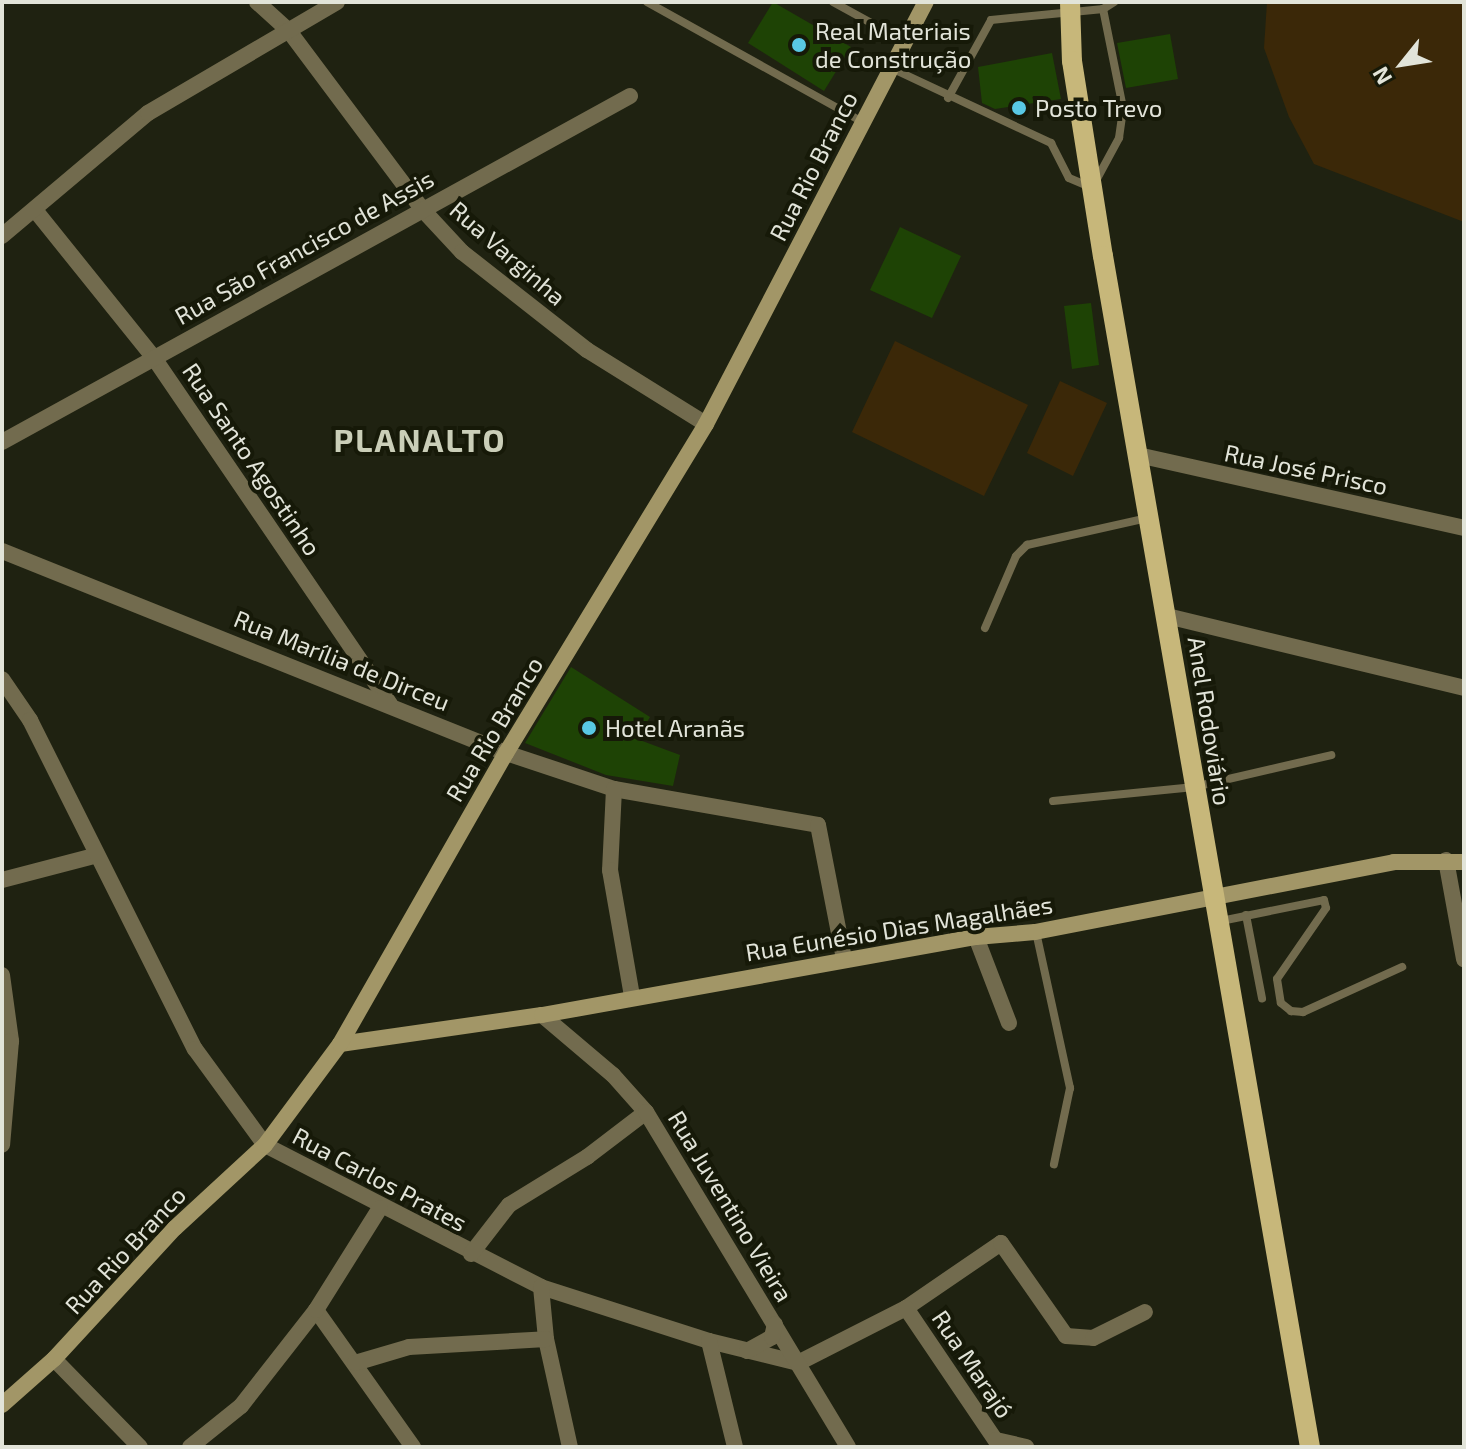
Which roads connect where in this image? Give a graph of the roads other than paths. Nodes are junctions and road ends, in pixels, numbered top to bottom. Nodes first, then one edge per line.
1 (257, 2) edge
2 (337, 2) edge
3 (647, 2) edge
4 (833, 2) edge
5 (926, 2) edge
6 (1114, 2) edge
7 (1070, 8) edge
8 (1103, 9) junction
9 (289, 31) junction
10 (904, 41) junction
11 (891, 67) junction
12 (630, 96) dead end
13 (948, 98) junction
14 (863, 122) junction
15 (1092, 188) junction
16 (422, 209) junction
17 (35, 210) junction
18 (2, 236) edge
19 (154, 358) junction
20 (706, 424) junction
21 (2, 442) edge
22 (1138, 455) junction
23 (1149, 518) junction
24 (1464, 528) edge
25 (2, 551) edge
26 (1167, 616) junction
27 (985, 628) dead end
28 (2, 679) edge
29 (1464, 688) edge
30 (391, 705) junction
31 (506, 753) junction
32 (1331, 755) dead end
33 (1194, 787) junction
34 (614, 789) junction
35 (1053, 801) dead end
36 (94, 856) junction
37 (1446, 860) junction
38 (1464, 862) edge
39 (2, 880) edge
40 (1215, 900) junction
41 (1246, 915) junction
42 (1221, 921) junction
43 (1035, 932) junction
44 (976, 937) junction
45 (844, 959) junction
46 (1464, 959) edge
47 (1402, 967) dead end
48 (2, 975) edge
49 (632, 996) junction
50 (1262, 998) dead end
51 (542, 1015) junction
52 (1009, 1023) dead end
53 (340, 1044) junction
54 (646, 1112) junction
55 (2, 1145) edge
56 (265, 1145) junction
57 (1054, 1164) dead end
58 (380, 1208) junction
59 (471, 1254) junction
60 (541, 1287) junction
61 (906, 1308) junction
62 (316, 1310) junction
63 (1145, 1312) dead end
64 (775, 1324) junction
65 (546, 1339) junction
66 (709, 1341) junction
67 (747, 1351) junction
68 (54, 1359) junction
69 (355, 1363) junction
70 (798, 1363) junction
71 (2, 1405) edge
72 (998, 1444) edge
73 (140, 1447) edge
74 (190, 1447) edge
75 (413, 1447) edge
76 (570, 1447) edge
77 (735, 1447) edge
78 (848, 1447) edge
79 (1026, 1447) edge
80 (1310, 1447) edge

1 - 9 street, Rua Varginha
2 - 9 street
3 - 14 lane
4 - 10 lane
5 - 10 main road, Rua Rio Branco
6 - 8 lane
7 - 8 lane
7 - 13 lane
7 - 15 main road, Anel Rodoviário
8 - 15 lane
9 - 16 street, Rua Varginha
9 - 17 street
10 - 11 main road, Rua Rio Branco
11 - 13 lane
11 - 14 main road, Rua Rio Branco
12 - 16 street, Rua São Francisco de Assis
13 - 15 lane
14 - 20 main road, Rua Rio Branco
15 - 22 main road, Anel Rodoviário
16 - 19 street, Rua São Francisco de Assis
16 - 20 street, Rua Varginha
17 - 18 street
17 - 19 street, Rua Santo Agostinho
19 - 21 street, Rua São Francisco de Assis
19 - 30 street, Rua Santo Agostinho
20 - 31 main road, Rua Rio Branco
22 - 23 main road, Anel Rodoviário
22 - 24 street, Rua José Prisco
23 - 26 main road, Anel Rodoviário
23 - 27 lane
25 - 30 street, Rua Marília de Dirceu
26 - 29 street
26 - 33 main road, Anel Rodoviário
28 - 36 street, Rua Carlos Prates
30 - 31 street, Rua Marília de Dirceu
31 - 34 street, Rua Marília de Dirceu
31 - 53 main road, Rua Rio Branco
32 - 33 lane
33 - 35 lane
33 - 40 main road, Anel Rodoviário
34 - 45 street, Rua Marília de Dirceu
34 - 49 street
36 - 39 street
36 - 56 street, Rua Carlos Prates
37 - 38 main road, Rua Eunésio Dias Magalhães
37 - 40 main road, Rua Eunésio Dias Magalhães
37 - 46 street
40 - 42 main road, Anel Rodoviário
40 - 43 main road, Rua Eunésio Dias Magalhães
41 - 42 lane
41 - 47 lane
41 - 50 lane
42 - 80 main road, Anel Rodoviário
43 - 44 main road, Rua Eunésio Dias Magalhães
43 - 57 lane
44 - 45 main road, Rua Eunésio Dias Magalhães
44 - 52 street
45 - 49 main road, Rua Eunésio Dias Magalhães
48 - 55 street
49 - 51 main road, Rua Eunésio Dias Magalhães
51 - 53 main road, Rua Eunésio Dias Magalhães
51 - 54 street, Rua Juventino Vieira
53 - 56 main road, Rua Rio Branco
54 - 59 street
54 - 64 street, Rua Juventino Vieira
56 - 58 street, Rua Carlos Prates
56 - 68 main road, Rua Rio Branco
58 - 59 street, Rua Carlos Prates
58 - 62 street
59 - 60 street, Rua Carlos Prates
60 - 65 street
60 - 66 street, Rua Carlos Prates
61 - 63 street
61 - 70 street
61 - 72 street, Rua Marajó
62 - 69 street
62 - 74 street
64 - 67 street
64 - 70 street, Rua Juventino Vieira
65 - 69 street
65 - 76 street
66 - 67 street, Rua Carlos Prates
66 - 77 street
67 - 70 street, Rua Carlos Prates
68 - 71 main road, Rua Rio Branco
68 - 73 street
69 - 75 street
70 - 78 street, Rua Juventino Vieira
72 - 79 street

